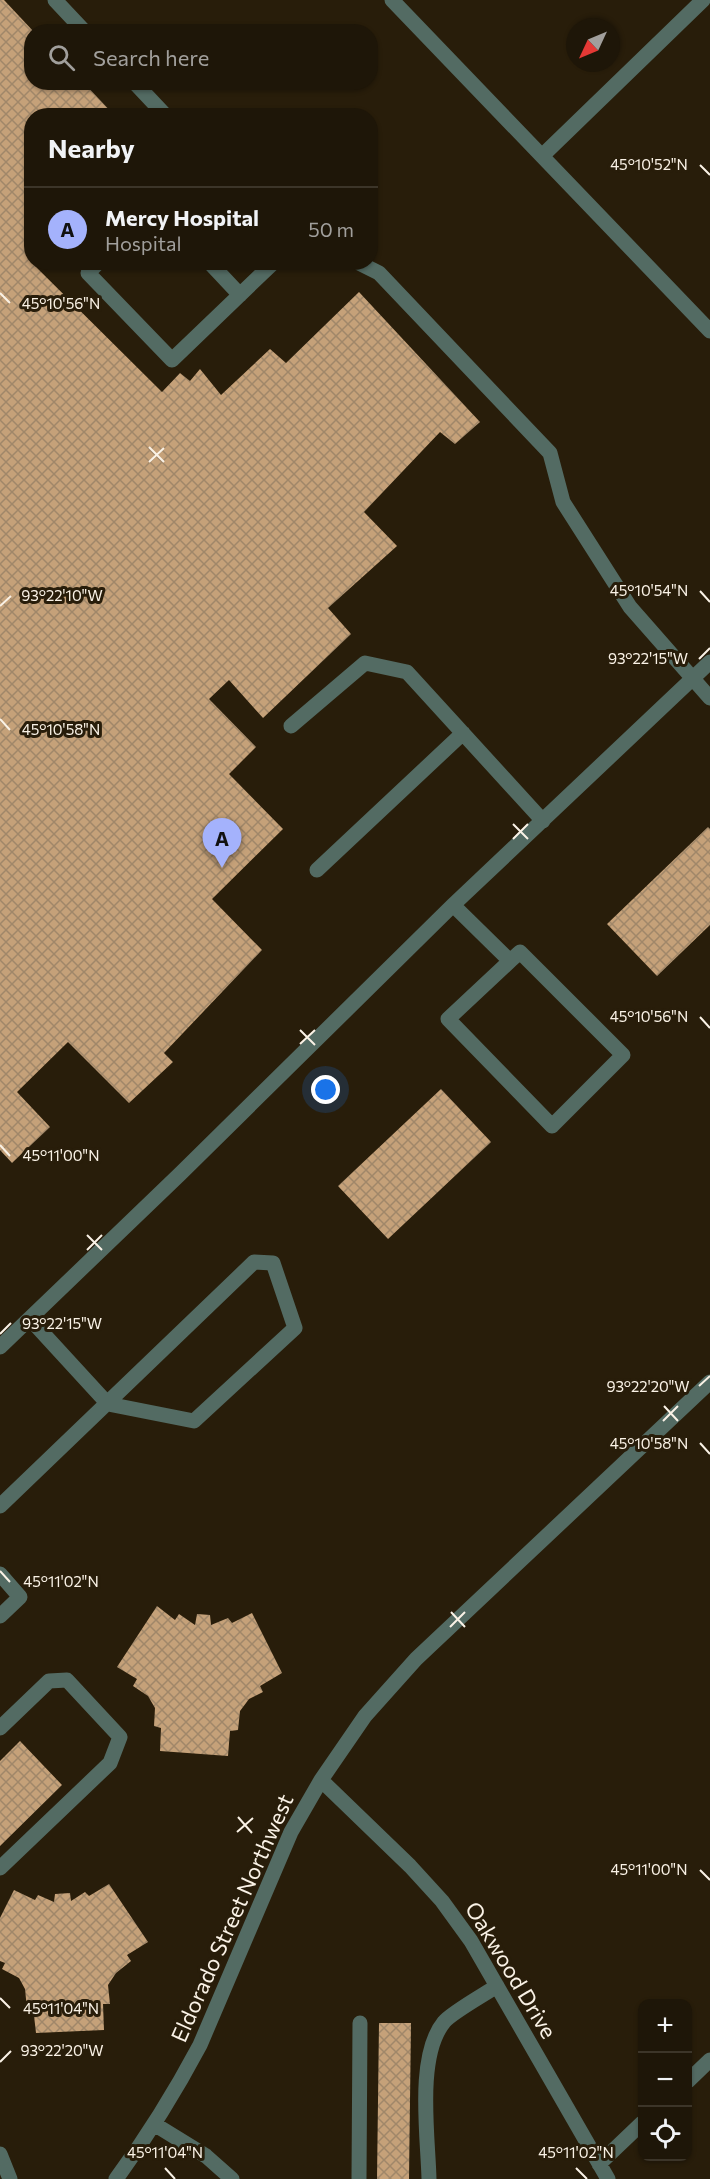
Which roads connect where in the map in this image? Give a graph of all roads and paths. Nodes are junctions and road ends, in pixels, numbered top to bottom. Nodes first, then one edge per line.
1 (55, 0) edge
2 (392, 0) edge
3 (703, 0) edge
4 (78, 24) edge
5 (142, 90) edge
6 (158, 108) edge
7 (542, 156) junction
8 (91, 270) edge
9 (216, 270) edge
10 (266, 270) edge
11 (373, 270) edge
12 (240, 295) junction
13 (710, 331) edge
14 (710, 662) edge
15 (692, 679) junction
16 (710, 698) edge
17 (291, 726) dead end
18 (463, 733) junction
19 (543, 821) junction
20 (317, 870) dead end
21 (453, 905) junction
22 (510, 961) junction
23 (30, 1319) junction
24 (0, 1347) edge
25 (710, 1382) edge
26 (108, 1404) junction
27 (0, 1506) edge
28 (0, 1574) edge
29 (0, 1616) edge
30 (0, 1728) edge
31 (321, 1780) junction
32 (0, 1868) edge
33 (497, 1986) junction
34 (360, 2023) dead end
35 (710, 2060) edge
36 (692, 2076) edge
37 (154, 2124) junction
38 (638, 2127) edge
39 (0, 2154) edge
40 (599, 2164) junction
41 (10, 2179) edge
42 (116, 2179) edge
43 (232, 2179) edge
44 (358, 2179) edge
45 (429, 2179) edge
46 (608, 2179) edge

1 - 4 street
2 - 7 street
3 - 7 street
5 - 6 street
7 - 13 street
8 - 12 street
9 - 12 street
10 - 12 street
11 - 15 street
14 - 15 street
15 - 16 street
15 - 19 street
17 - 18 street
18 - 19 street
18 - 20 street
19 - 21 street
21 - 22 street
21 - 23 street
22 - 22 street
23 - 24 street
23 - 26 street
25 - 31 street, Eldorado Street Northwest
26 - 26 street
26 - 27 street
28 - 29 street
30 - 32 street
31 - 33 street, Oakwood Drive
31 - 37 street, Eldorado Street Northwest
33 - 40 street, Oakwood Drive
33 - 45 street
34 - 44 street
35 - 36 street
37 - 42 street, Eldorado Street Northwest
37 - 43 street
38 - 40 street
39 - 41 street
40 - 46 street, Oakwood Drive

